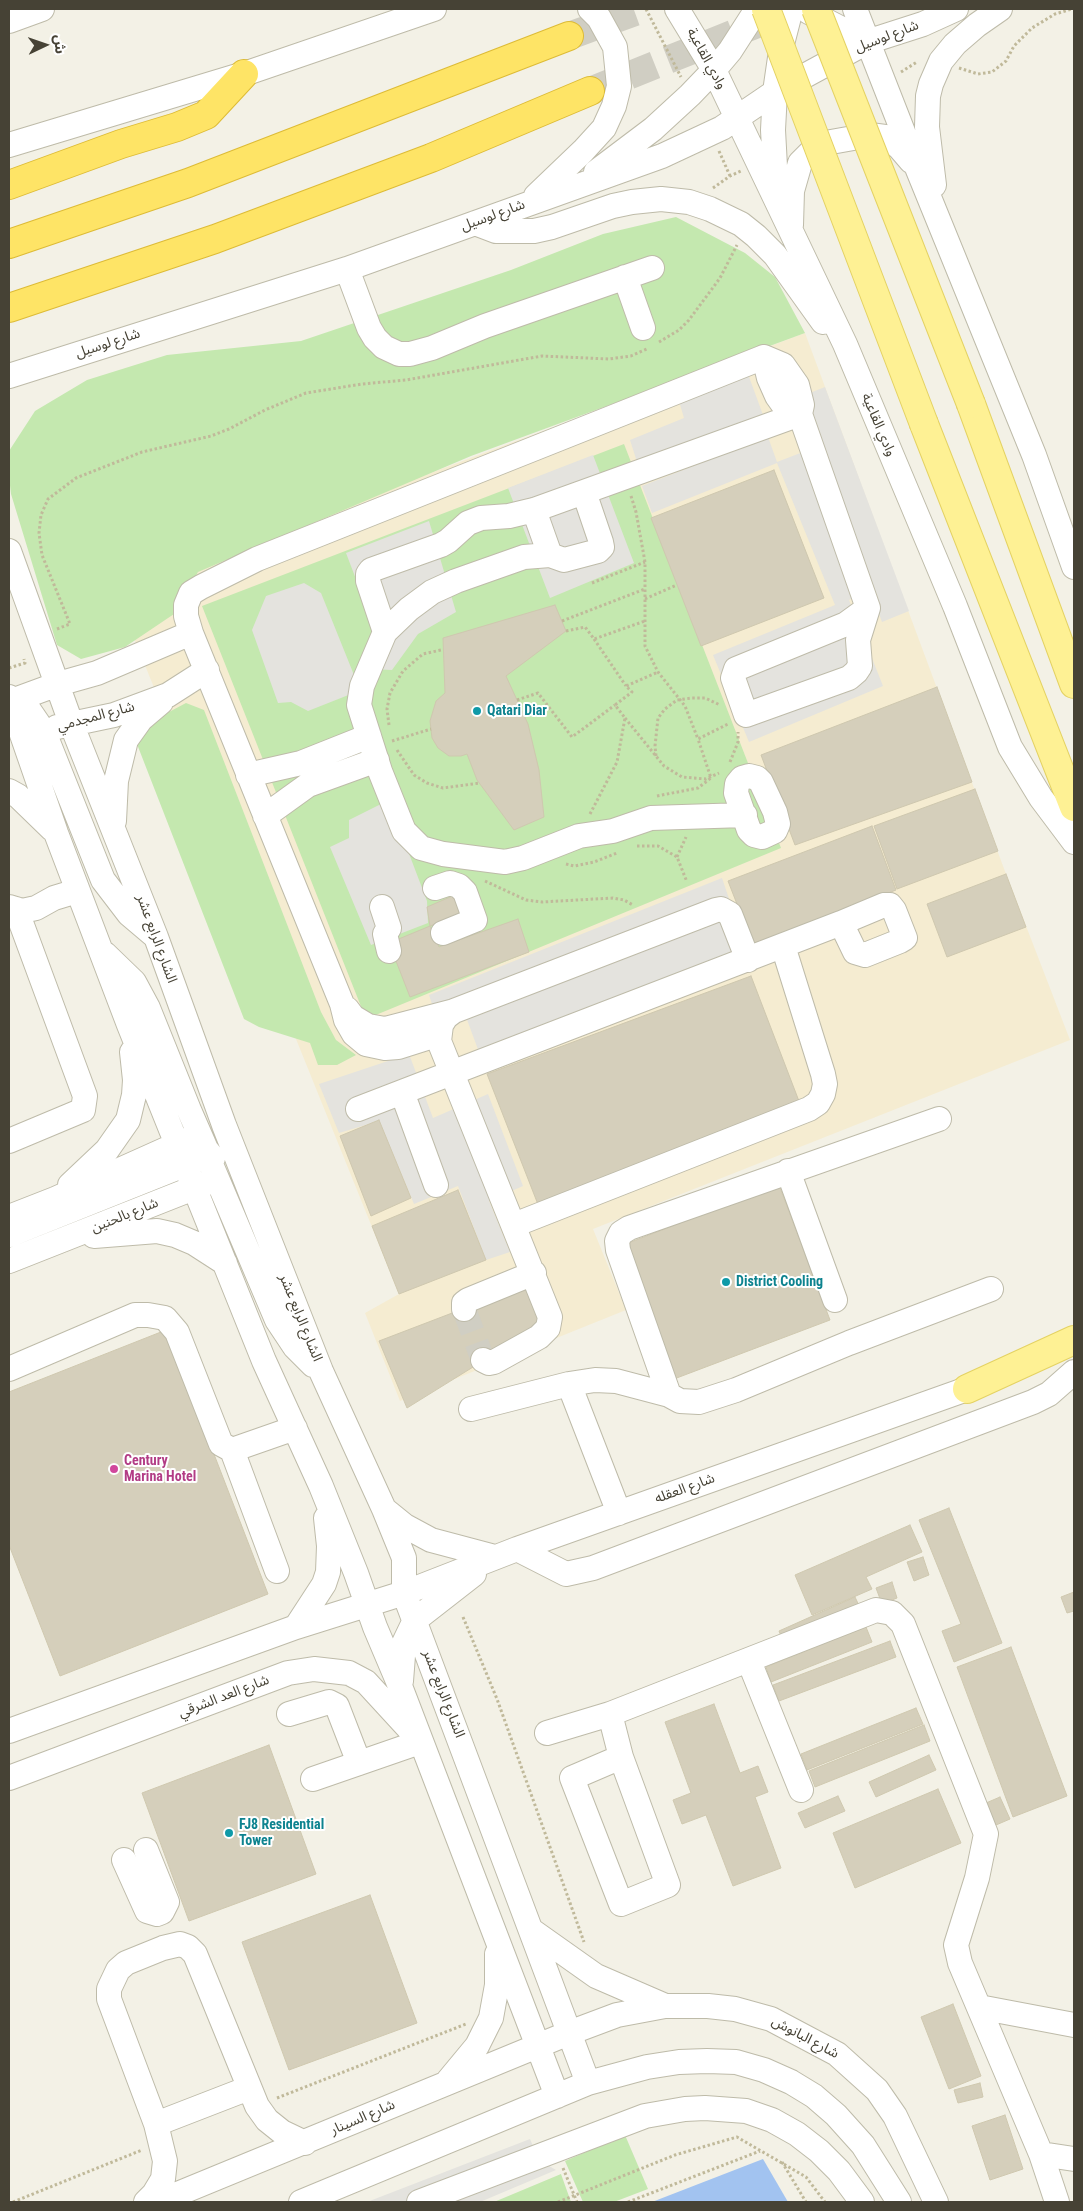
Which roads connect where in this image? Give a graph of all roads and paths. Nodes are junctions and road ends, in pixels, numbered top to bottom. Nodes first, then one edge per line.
1 (42, 9) edge
2 (434, 9) edge
3 (590, 9) edge
4 (677, 9) edge
5 (757, 9) edge
6 (766, 9) edge
7 (791, 9) edge
8 (802, 9) edge
9 (816, 9) edge
10 (855, 9) edge
11 (956, 9) edge
12 (1000, 9) edge
13 (1072, 9) edge
14 (419, 13) edge
15 (9, 21) edge
16 (569, 36) tunnel mouth
17 (867, 42) junction
18 (938, 68) junction
19 (714, 70) junction
20 (244, 74) junction
21 (590, 91) tunnel mouth
22 (775, 92) junction
23 (737, 118) junction
24 (9, 145) edge
25 (918, 170) junction
26 (9, 185) edge
27 (576, 186) junction
28 (777, 200) junction
29 (529, 203) junction
30 (940, 222) junction
31 (474, 223) junction
32 (791, 229) junction
33 (730, 240) dead end
34 (9, 244) edge
35 (652, 268) dead end
36 (347, 269) junction
37 (625, 277) junction
38 (9, 308) edge
39 (649, 340) junction
40 (844, 344) junction
41 (14, 374) edge
42 (9, 396) edge
43 (796, 415) junction
44 (623, 477) junction
45 (584, 492) junction
46 (1005, 495) junction
47 (534, 510) junction
48 (9, 551) edge
49 (550, 555) junction
50 (645, 562) junction
51 (1074, 566) edge
52 (592, 583) dead end
53 (677, 585) dead end
54 (645, 589) junction
55 (645, 599) junction
56 (868, 608) junction
57 (562, 621) dead end
58 (645, 621) junction
59 (566, 631) dead end
60 (1074, 631) edge
61 (385, 632) junction
62 (191, 633) junction
63 (40, 634) junction
64 (594, 639) junction
65 (441, 650) dead end
66 (23, 655) dead end
67 (9, 668) edge
68 (208, 670) junction
69 (658, 672) junction
70 (58, 684) junction
71 (1074, 684) edge
72 (626, 686) junction
73 (168, 695) junction
74 (9, 700) edge
75 (517, 700) dead end
76 (680, 700) junction
77 (615, 705) junction
78 (625, 718) junction
79 (741, 718) junction
80 (71, 723) junction
81 (431, 730) dead end
82 (25, 739) edge
83 (698, 739) junction
84 (378, 746) junction
85 (656, 756) junction
86 (248, 775) junction
87 (711, 778) junction
88 (480, 784) dead end
89 (9, 791) edge
90 (655, 796) dead end
91 (1074, 807) edge
92 (265, 816) junction
93 (745, 816) dead end
94 (114, 828) junction
95 (56, 833) junction
96 (579, 836) junction
97 (1074, 842) edge
98 (547, 847) junction
99 (629, 849) dead end
100 (620, 851) dead end
101 (468, 858) junction
102 (687, 882) dead end
103 (435, 888) dead end
104 (78, 890) junction
105 (633, 904) dead end
106 (382, 907) dead end
107 (12, 908) edge
108 (841, 924) dead end
109 (443, 933) dead end
110 (156, 937) junction
111 (783, 946) junction
112 (99, 948) junction
113 (389, 951) dead end
114 (748, 960) junction
115 (454, 1011) junction
116 (129, 1025) junction
117 (409, 1034) junction
118 (439, 1034) junction
119 (452, 1074) junction
120 (402, 1092) junction
121 (358, 1109) dead end
122 (939, 1119) dead end
123 (224, 1125) junction
124 (9, 1141) edge
125 (178, 1144) junction
126 (200, 1153) junction
127 (241, 1170) junction
128 (788, 1171) junction
129 (218, 1178) junction
130 (436, 1185) dead end
131 (194, 1188) junction
132 (55, 1199) junction
133 (9, 1217) edge
134 (514, 1225) junction
135 (9, 1235) edge
136 (68, 1239) junction
137 (9, 1261) edge
138 (225, 1263) junction
139 (534, 1273) junction
140 (991, 1289) dead end
141 (835, 1300) dead end
142 (464, 1309) dead end
143 (1074, 1340) edge
144 (483, 1360) dead end
145 (1074, 1361) edge
146 (9, 1369) edge
147 (321, 1371) junction
148 (1074, 1372) edge
149 (569, 1384) junction
150 (967, 1389) junction
151 (669, 1395) junction
152 (471, 1409) dead end
153 (295, 1428) junction
154 (232, 1450) junction
155 (321, 1486) junction
156 (384, 1509) junction
157 (619, 1513) junction
158 (517, 1549) junction
159 (495, 1558) junction
160 (277, 1571) dead end
161 (404, 1593) junction
162 (367, 1604) junction
163 (341, 1613) junction
164 (463, 1616) dead end
165 (415, 1620) junction
166 (296, 1627) junction
167 (375, 1627) junction
168 (404, 1643) junction
169 (749, 1661) junction
170 (400, 1686) junction
171 (289, 1714) dead end
172 (610, 1714) junction
173 (451, 1715) junction
174 (9, 1731) edge
175 (547, 1733) dead end
176 (420, 1742) junction
177 (621, 1756) junction
178 (359, 1763) junction
179 (9, 1778) edge
180 (313, 1779) dead end
181 (801, 1790) dead end
182 (146, 1850) dead end
183 (124, 1860) dead end
184 (156, 1914) junction
185 (531, 1930) junction
186 (496, 1940) junction
187 (172, 1946) junction
188 (596, 1976) junction
189 (665, 2006) junction
190 (979, 2007) junction
191 (1074, 2025) edge
192 (569, 2033) junction
193 (538, 2046) junction
194 (588, 2083) junction
195 (446, 2084) junction
196 (249, 2088) junction
197 (557, 2096) junction
198 (156, 2124) junction
199 (305, 2143) junction
200 (761, 2150) junction
201 (1040, 2154) junction
202 (1074, 2159) edge
203 (782, 2162) junction
204 (146, 2202) edge
205 (158, 2202) edge
206 (301, 2202) edge
207 (419, 2202) edge
208 (558, 2202) edge
209 (628, 2202) edge
210 (806, 2202) edge
211 (825, 2202) edge
212 (862, 2202) edge
213 (899, 2202) edge
214 (936, 2202) edge
215 (1057, 2202) edge

1 - 15 street
2 - 14 street
3 - 29 street
4 - 19 street, وادي القاعية
5 - 19 street
6 - 91 main road, bridge
7 - 22 street
8 - 17 street
9 - 46 main road, bridge
10 - 17 street
11 - 17 street, شارع لوسيل
12 - 18 street
13 - 18 path
14 - 20 street
16 - 34 highway
17 - 22 street, شارع لوسيل
17 - 25 street
18 - 30 street
19 - 23 street, وادي القاعية
19 - 27 street
20 - 24 street
20 - 26 highway
21 - 38 highway
22 - 23 street, شارع لوسيل
22 - 28 street
23 - 27 street, شارع لوسيل
23 - 28 street, وادي القاعية
25 - 30 street
25 - 32 street
27 - 29 street, شارع لوسيل
28 - 32 street, وادي القاعية
29 - 31 street, شارع لوسيل
30 - 51 street
31 - 36 street, شارع لوسيل
31 - 40 street
32 - 40 street, وادي القاعية
33 - 39 path
35 - 37 street
36 - 37 street
36 - 41 street, شارع لوسيل
37 - 39 street
39 - 63 path
40 - 97 street, وادي القاعية
41 - 42 street
43 - 44 street
43 - 56 street
43 - 62 street
44 - 45 street
44 - 50 path
45 - 47 street
45 - 49 street
46 - 60 main road
46 - 71 main road
47 - 49 street
47 - 61 street
48 - 63 street, الشارع الرابع عشر
49 - 61 street
50 - 52 path
50 - 54 path
53 - 55 path
54 - 55 path
54 - 57 path
55 - 58 path
56 - 79 street
56 - 79 street
58 - 64 path
58 - 69 path
59 - 64 path
61 - 84 street
62 - 68 street
62 - 70 street
63 - 70 street, الشارع الرابع عشر
64 - 72 path
65 - 84 path
66 - 67 path
68 - 73 street, شارع المجدمي
68 - 86 street
69 - 72 path
69 - 76 path
70 - 74 street
70 - 80 street, الشارع الرابع عشر
72 - 77 path
73 - 80 street, شارع المجدمي
73 - 94 street
74 - 82 street
75 - 77 path
76 - 79 path
76 - 83 path
76 - 85 path
77 - 78 path
78 - 85 path
78 - 96 path
79 - 83 path
79 - 87 path
80 - 82 street, شارع المجدمي
80 - 94 street, الشارع الرابع عشر
81 - 84 path
82 - 95 street
82 - 110 street
83 - 87 path
84 - 86 street
84 - 88 path
84 - 92 street
84 - 101 street
85 - 87 path
86 - 92 street
87 - 90 path
89 - 95 street
92 - 117 street
93 - 96 street
94 - 110 street, الشارع الرابع عشر
95 - 104 street
96 - 98 street
98 - 100 path
98 - 101 street
99 - 102 path
101 - 105 path
103 - 109 street
104 - 107 street
104 - 112 street
106 - 113 street
107 - 124 street
108 - 111 street
110 - 123 street, الشارع الرابع عشر
111 - 114 street
111 - 134 street
112 - 116 street
112 - 126 street
114 - 115 street
114 - 119 street
115 - 117 street
115 - 118 street
116 - 125 street
116 - 132 street
117 - 118 street
118 - 119 street
119 - 120 street
119 - 134 street
120 - 121 street
120 - 130 street
122 - 128 street
123 - 126 street
123 - 127 street, الشارع الرابع عشر
125 - 126 street
125 - 132 street
126 - 127 street
126 - 129 street
126 - 131 street
126 - 135 street
127 - 129 street, شارع بالحنين
127 - 147 street, الشارع الرابع عشر
128 - 141 street
128 - 151 street
129 - 131 street, شارع بالحنين
129 - 147 street
131 - 136 street, شارع بالحنين
131 - 138 street
132 - 133 street
134 - 139 street
136 - 137 street, شارع بالحنين
136 - 138 street
138 - 153 street
139 - 142 street
139 - 144 street
140 - 151 street
143 - 150 main road
145 - 150 main road
146 - 154 street
147 - 156 street, الشارع الرابع عشر
148 - 158 street
149 - 151 street
149 - 152 street
149 - 157 street
150 - 157 street, شارع العقله
153 - 154 street
153 - 155 street
154 - 160 street
155 - 162 street
155 - 166 street
156 - 159 street
156 - 161 street, الشارع الرابع عشر
157 - 158 street, شارع العقله
158 - 159 street, شارع العقله
159 - 161 street, شارع العقله
159 - 165 street
161 - 162 street
161 - 165 street, الشارع الرابع عشر
162 - 163 street
162 - 167 street
163 - 166 street
163 - 167 street
164 - 188 path
165 - 168 street
165 - 173 street, الشارع الرابع عشر
166 - 174 street
167 - 168 street
167 - 170 street
168 - 170 street
168 - 173 street
169 - 172 street
169 - 181 street
169 - 190 street
170 - 176 street
171 - 178 street
172 - 175 street
172 - 177 street
173 - 185 street, الشارع الرابع عشر
176 - 178 street
176 - 179 street, شارع العد الشرقي
176 - 186 street
177 - 177 street
178 - 180 street
182 - 184 street
183 - 184 street
184 - 187 street
185 - 188 street
185 - 192 street, الشارع الرابع عشر
186 - 193 street
186 - 195 street
187 - 196 street
187 - 198 street
188 - 189 street
189 - 192 street, شارع البانوش
189 - 214 street, شارع البانوش
190 - 191 street
190 - 201 street
192 - 193 street, شارع السينار
192 - 194 street, الشارع الرابع عشر
193 - 195 street, شارع السينار
193 - 197 street
194 - 197 street
194 - 213 street
195 - 199 street, شارع السينار
196 - 198 street
196 - 199 street
197 - 206 street
198 - 204 street
199 - 205 street, شارع السينار
200 - 203 path
200 - 208 path
200 - 209 path
201 - 202 street
201 - 215 street
203 - 210 path
203 - 211 path
207 - 212 street

